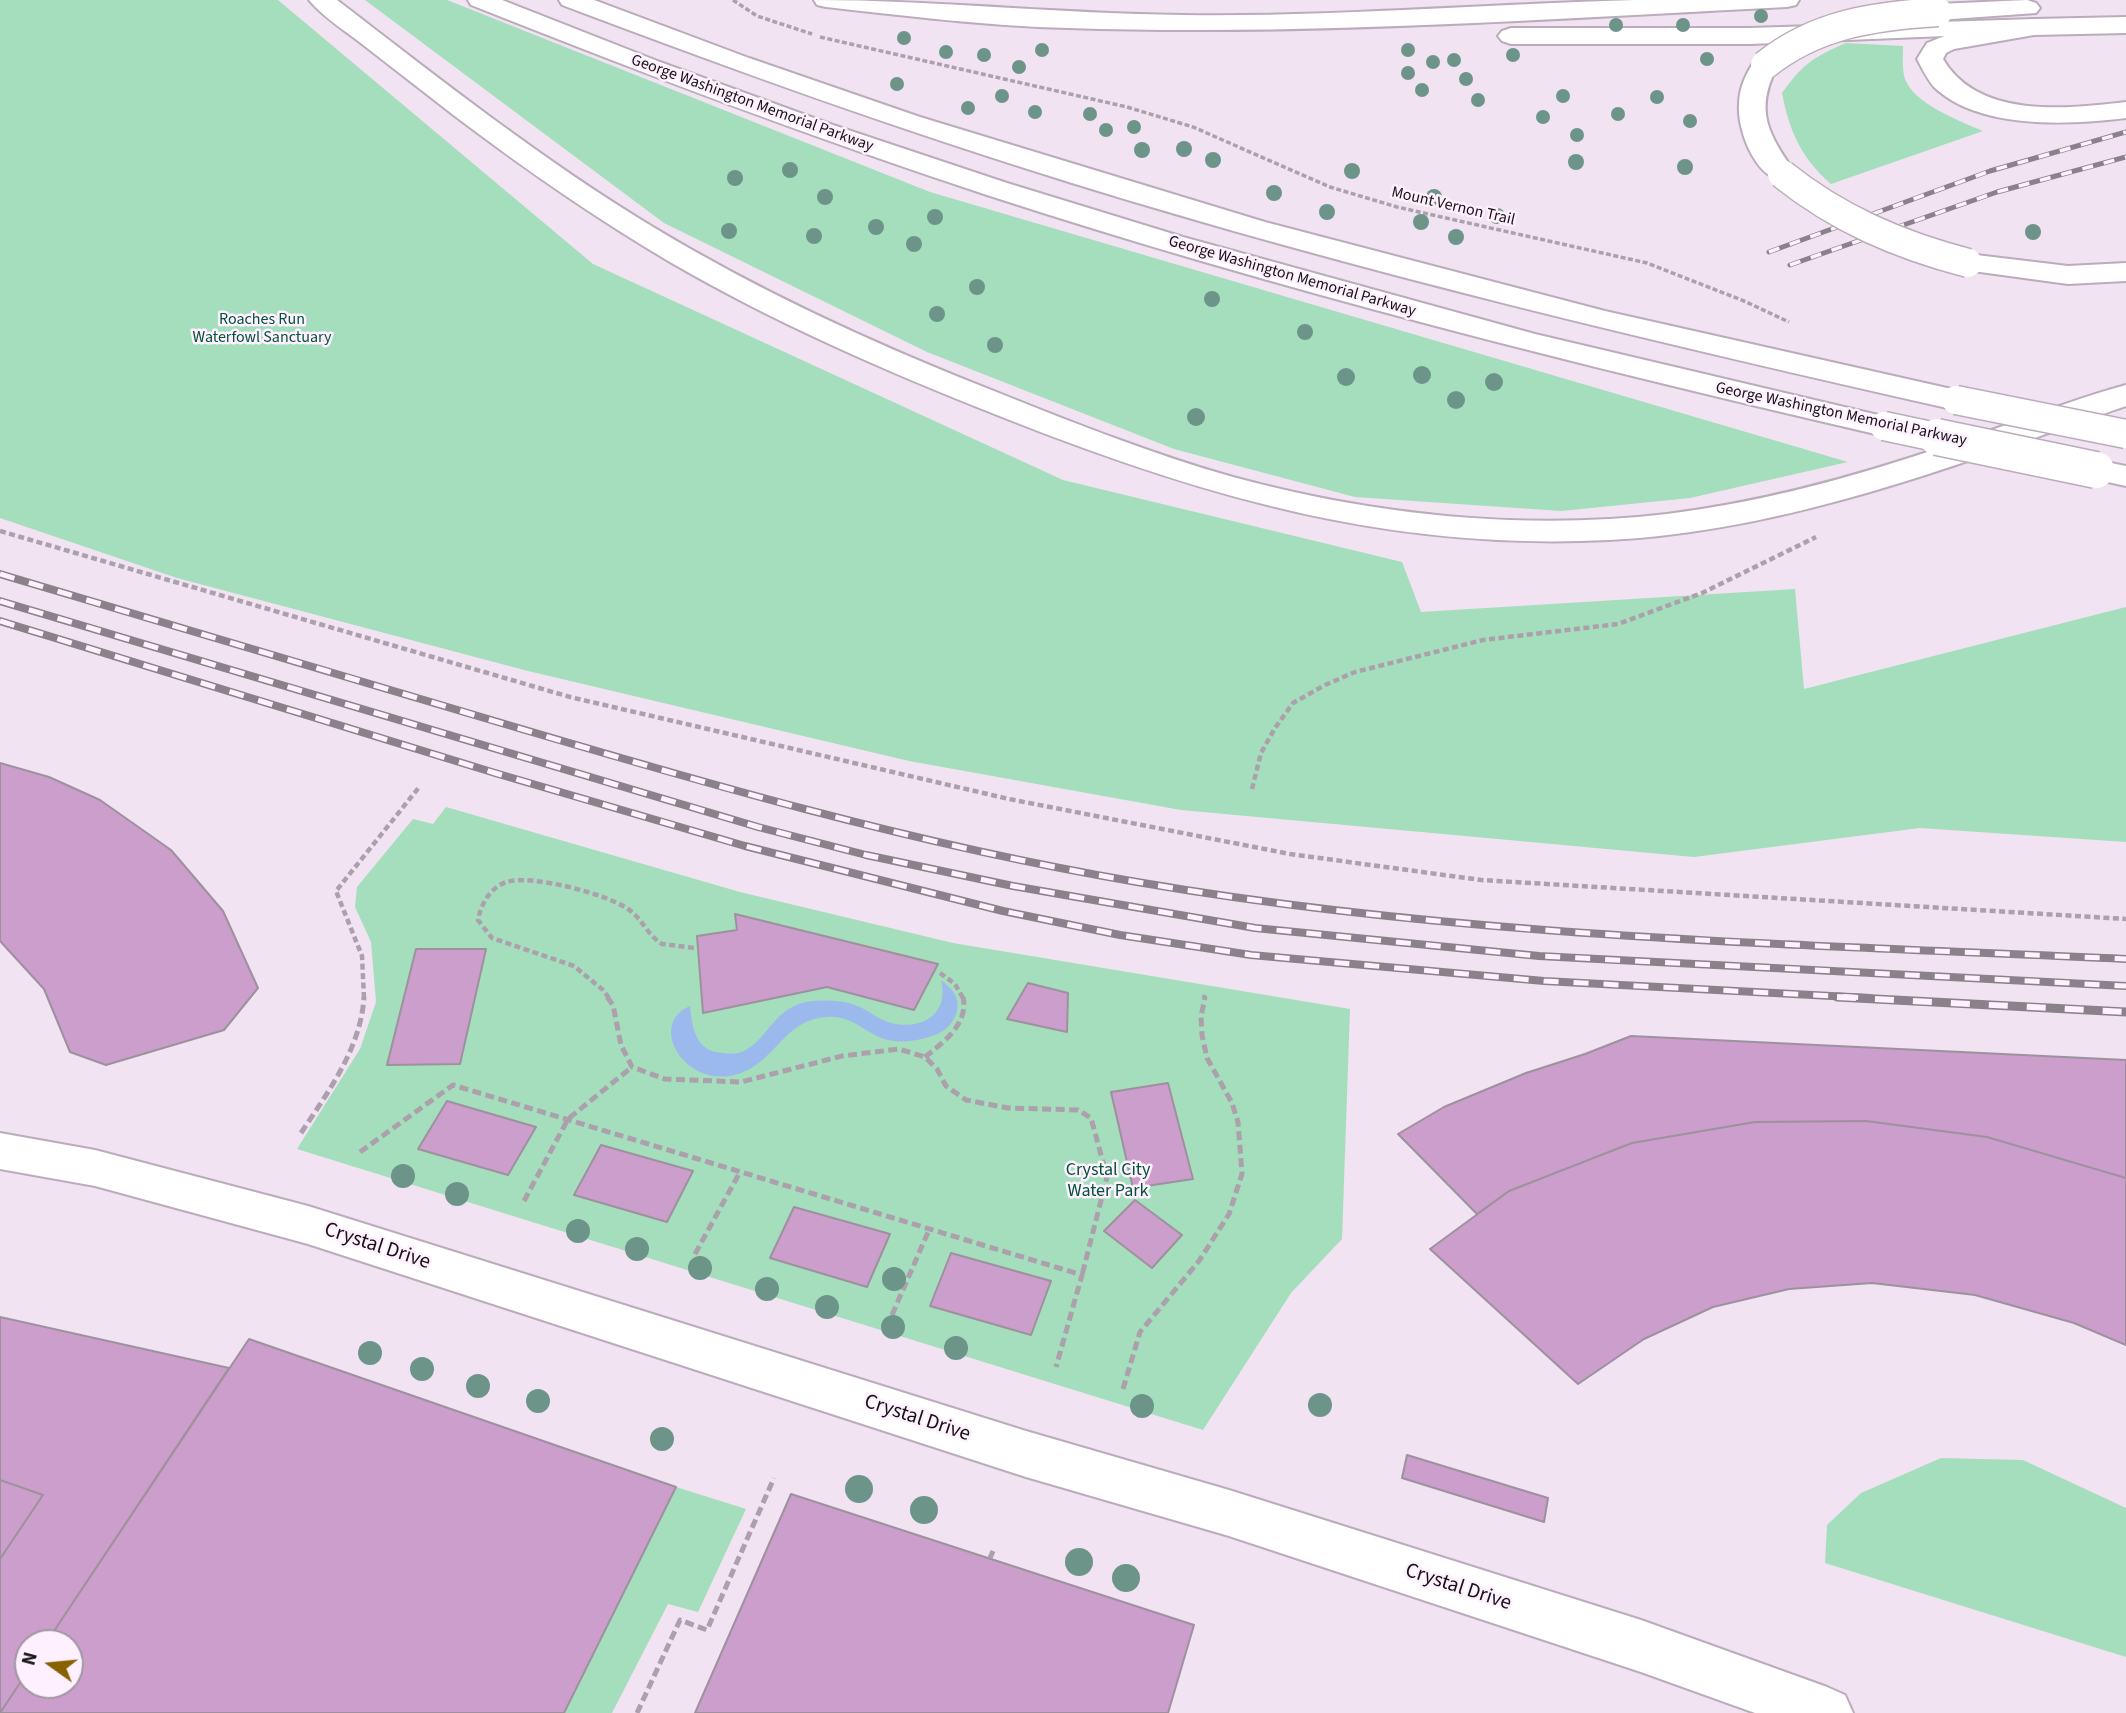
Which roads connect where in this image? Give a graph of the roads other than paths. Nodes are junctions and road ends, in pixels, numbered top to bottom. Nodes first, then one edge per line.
1 (321, 0) edge
2 (480, 0) edge
3 (571, 0) edge
4 (826, 0) edge
5 (1009, 0) edge
6 (1464, 0) edge
7 (1787, 0) edge
8 (2111, 12) edge
9 (1090, 22) junction
10 (2126, 24) edge
11 (2034, 27) junction
12 (2126, 110) edge
13 (2126, 272) edge
14 (2126, 395) edge
15 (2126, 434) edge
16 (2111, 473) edge
17 (0, 1152) edge
18 (1800, 1708) edge

1 - 14 main road
2 - 16 main road, George Washington Memorial Parkway, bridge
3 - 15 main road, George Washington Memorial Parkway, bridge
4 - 9 main road
5 - 6 main road
7 - 9 main road
8 - 10 main road
8 - 11 main road
8 - 13 main road, bridge
9 - 11 main road
11 - 12 main road
17 - 18 main road, Crystal Drive

